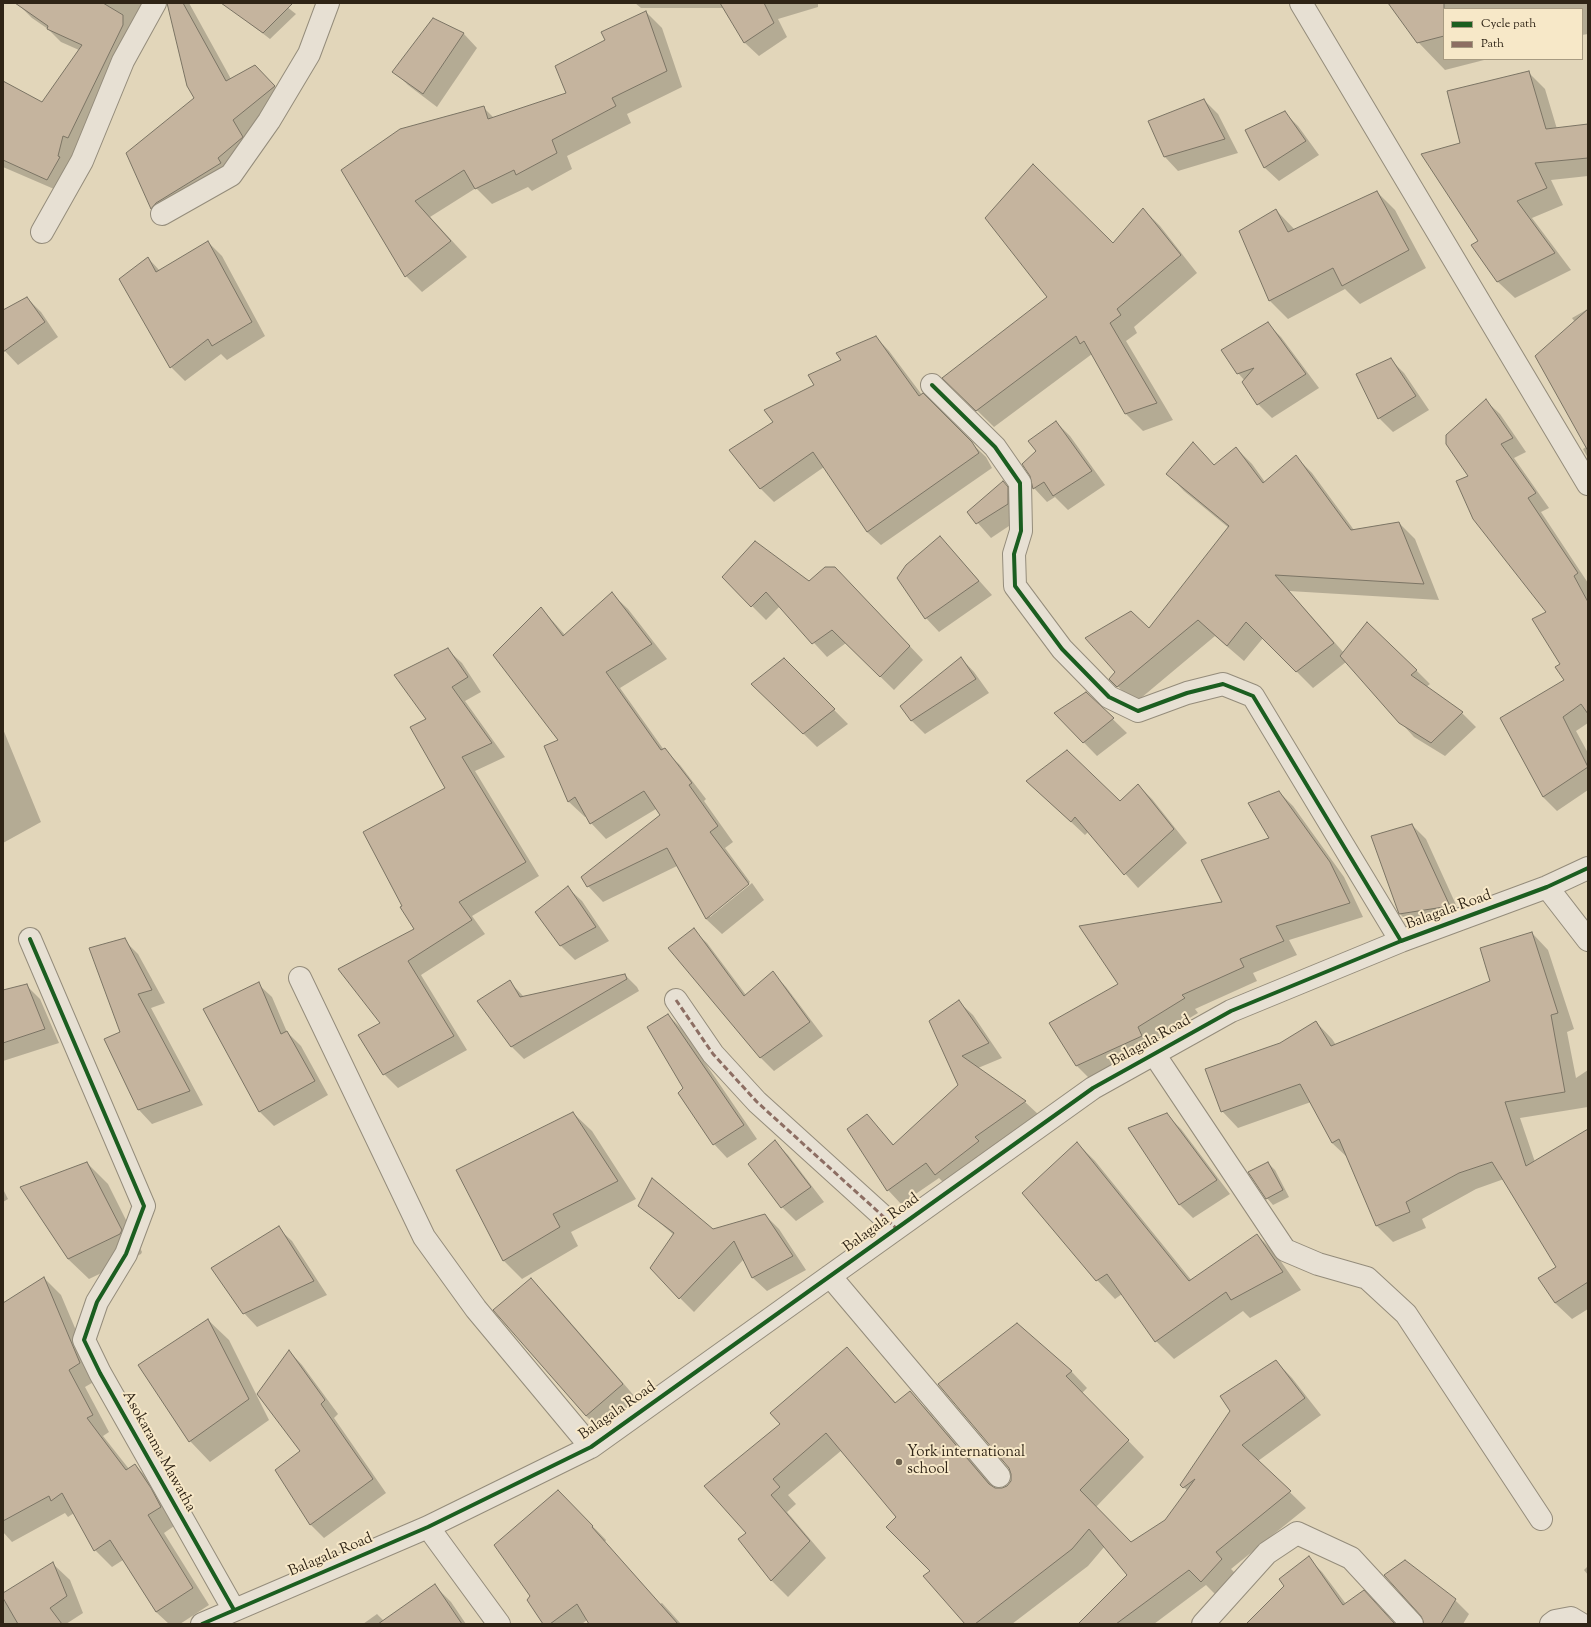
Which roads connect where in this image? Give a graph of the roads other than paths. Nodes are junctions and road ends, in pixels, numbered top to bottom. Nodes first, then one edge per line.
1 (155, 3) edge
2 (328, 3) edge
3 (1301, 3) edge
4 (162, 214) dead end
5 (42, 232) dead end
6 (932, 385) dead end
7 (1588, 484) edge
8 (1588, 868) edge
9 (1547, 887) junction
10 (30, 939) dead end
11 (1588, 940) edge
12 (1401, 941) junction
13 (300, 978) dead end
14 (676, 1000) dead end
15 (1154, 1054) junction
16 (896, 1228) junction
17 (830, 1276) junction
18 (591, 1447) junction
19 (999, 1476) dead end
20 (1541, 1519) dead end
21 (428, 1527) junction
22 (234, 1610) junction
23 (202, 1624) edge
24 (499, 1624) edge
25 (1203, 1624) edge
26 (1412, 1624) edge
27 (1551, 1624) edge
28 (1581, 1624) edge

1 - 5 street
2 - 4 street
3 - 7 street
6 - 12 street
8 - 9 street, Balagala Road
9 - 11 street
9 - 12 street, Balagala Road
10 - 22 street, Asokarama Mawatha
12 - 15 street, Balagala Road
13 - 18 street
14 - 16 street
15 - 16 street, Balagala Road
15 - 20 street
16 - 17 street, Balagala Road
17 - 18 street, Balagala Road
17 - 19 street
18 - 21 street, Balagala Road
21 - 22 street, Balagala Road
21 - 24 street
22 - 23 street, Balagala Road
25 - 26 street
27 - 28 street

